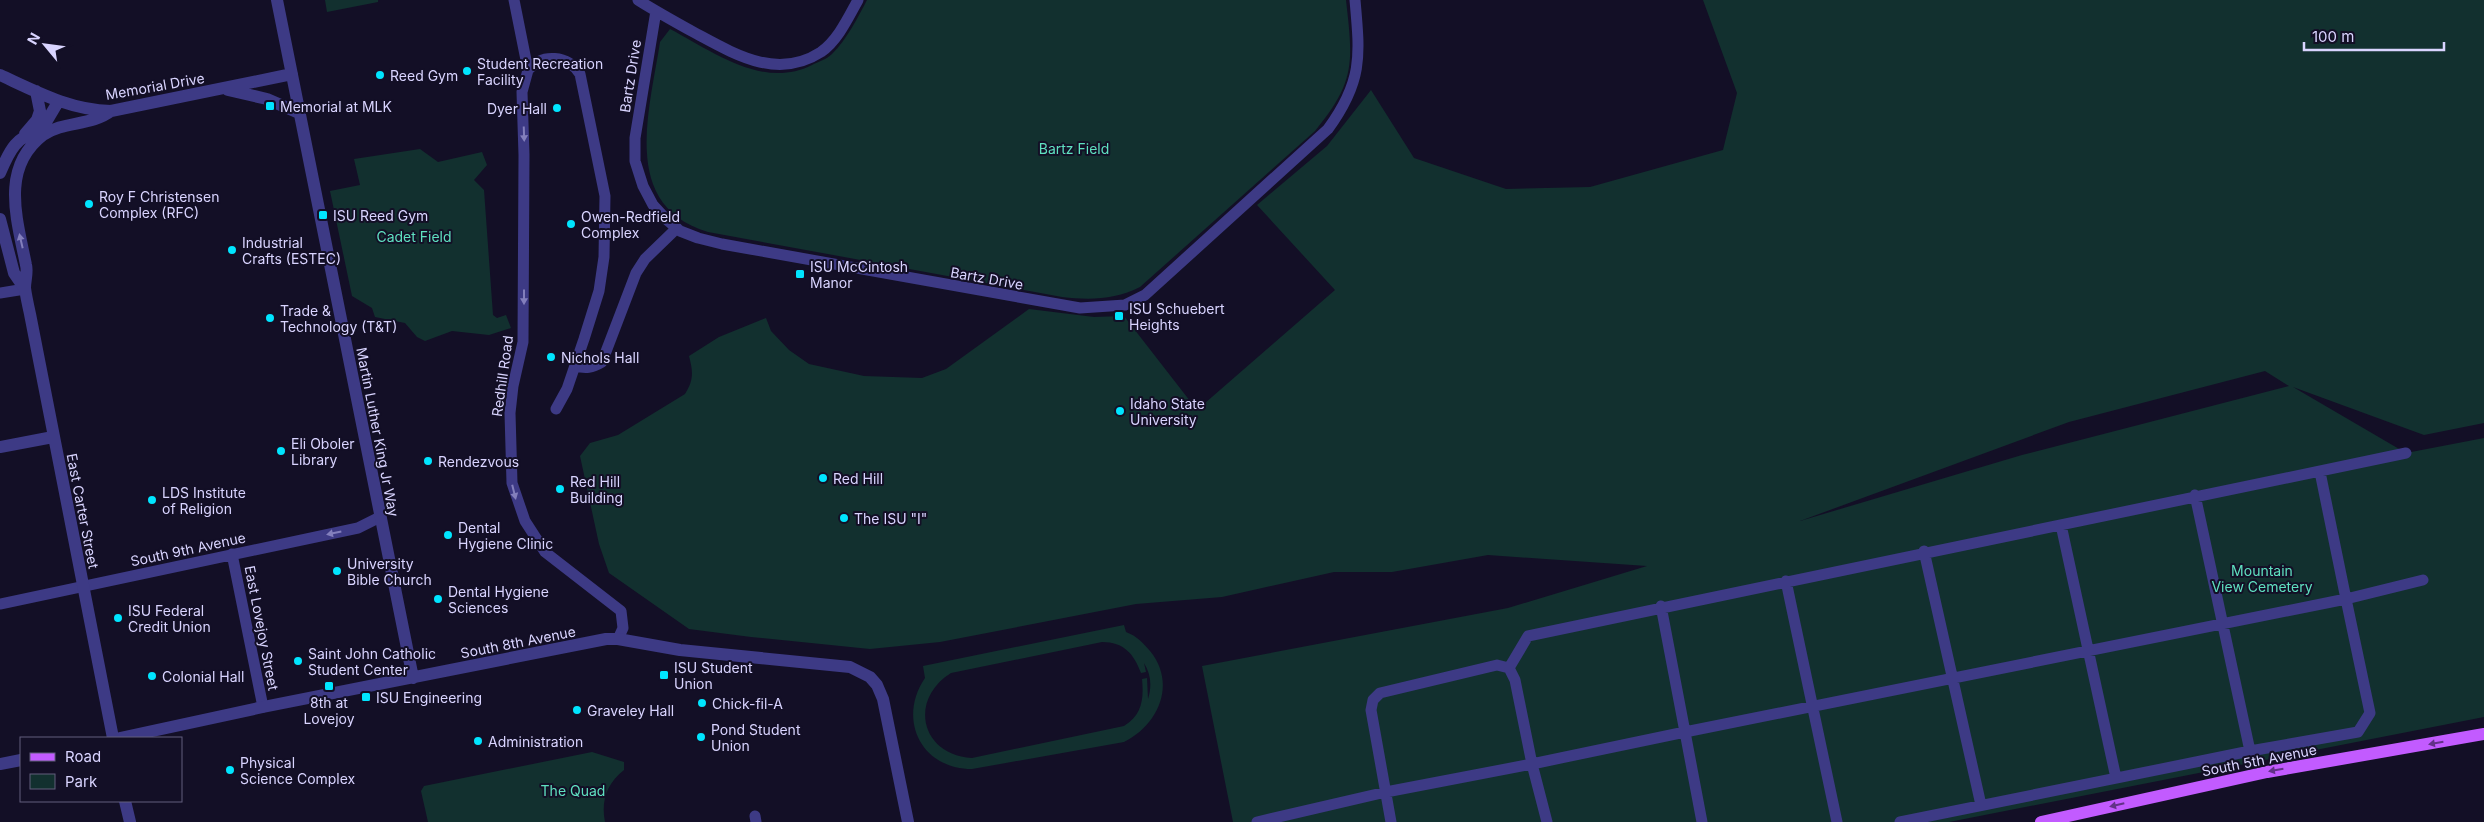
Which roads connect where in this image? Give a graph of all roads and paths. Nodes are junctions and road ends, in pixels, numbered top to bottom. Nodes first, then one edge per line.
1 (277, 0) edge
2 (514, 0) edge
3 (638, 0) edge
4 (858, 0) edge
5 (1355, 0) edge
6 (656, 11) junction
7 (528, 70) junction
8 (0, 74) edge
9 (292, 74) junction
10 (224, 88) junction
11 (36, 91) junction
12 (62, 103) junction
13 (111, 111) junction
14 (299, 113) junction
15 (58, 127) junction
16 (25, 134) junction
17 (0, 173) edge
18 (0, 219) edge
19 (677, 228) junction
20 (25, 289) junction
21 (0, 293) edge
22 (575, 366) junction
23 (556, 409) dead end
24 (53, 437) junction
25 (0, 447) edge
26 (2406, 452) dead end
27 (2320, 472) junction
28 (2196, 495) junction
29 (380, 517) junction
30 (2062, 525) junction
31 (1924, 551) junction
32 (232, 554) junction
33 (2423, 580) dead end
34 (1786, 581) junction
35 (83, 587) junction
36 (2346, 599) junction
37 (0, 604) edge
38 (1661, 606) junction
39 (2223, 623) junction
40 (618, 639) junction
41 (2088, 649) junction
42 (1509, 668) junction
43 (1952, 677) junction
44 (413, 678) junction
45 (1812, 705) junction
46 (263, 707) junction
47 (1685, 732) junction
48 (2484, 734) edge
49 (112, 737) edge
50 (125, 737) edge
51 (2250, 751) junction
52 (20, 760) edge
53 (0, 764) edge
54 (1532, 764) junction
55 (2116, 778) junction
56 (1386, 792) junction
57 (125, 802) edge
58 (1981, 805) junction
59 (130, 822) edge
60 (908, 822) edge
61 (1257, 822) edge
62 (1391, 822) edge
63 (1547, 822) edge
64 (1702, 822) edge
65 (1837, 822) edge
66 (1900, 822) edge
67 (2041, 822) edge

1 - 9 street, Martin Luther King Jr Way
2 - 7 street, Redhill Road
3 - 6 street
4 - 6 street
5 - 19 street, Bartz Drive
6 - 19 street, Bartz Drive
7 - 22 street
7 -> 40 street, Redhill Road
8 - 11 street, Memorial Drive
9 - 10 street, Memorial Drive
9 - 14 street, Martin Luther King Jr Way
10 - 13 street, Memorial Drive
10 - 14 street
11 - 12 street, Memorial Drive
11 - 16 street
12 - 13 street, Memorial Drive
12 - 15 street
12 - 16 street
13 - 15 street
14 - 29 street, Martin Luther King Jr Way
20 -> 15 street, East Carter Street
16 - 17 street
18 - 20 street, East Carter Street
19 - 22 street
20 - 21 street
20 - 24 street, East Carter Street
22 - 23 street
24 - 25 street
24 - 35 street, East Carter Street
26 - 27 street
27 - 28 street
27 - 36 street
28 - 30 street
28 - 39 street
29 -> 32 street, South 9th Avenue
29 - 44 street, Martin Luther King Jr Way
30 - 31 street
30 - 41 street
31 - 34 street
31 - 43 street
32 - 35 street, South 9th Avenue
32 - 46 street, East Lovejoy Street
33 - 36 street
34 - 38 street
34 - 45 street
35 - 37 street, South 9th Avenue
35 - 49 street, East Carter Street
36 - 39 street
36 - 51 street
38 - 42 street
38 - 47 street
39 - 41 street
39 - 51 street
40 - 44 street, South 8th Avenue
40 - 60 street, South 8th Avenue
41 - 43 street
41 - 55 street
42 - 54 street
42 - 56 street
43 - 45 street
43 - 58 street
44 - 46 street, South 8th Avenue
45 - 47 street
45 - 65 street
46 - 50 street, South 8th Avenue
47 - 54 street
47 - 64 street
48 -> 67 main road, South 5th Avenue
51 - 55 street
52 - 53 street
54 - 56 street
54 - 63 street
55 - 58 street
56 - 61 street
56 - 62 street
57 - 59 street
58 - 66 street

